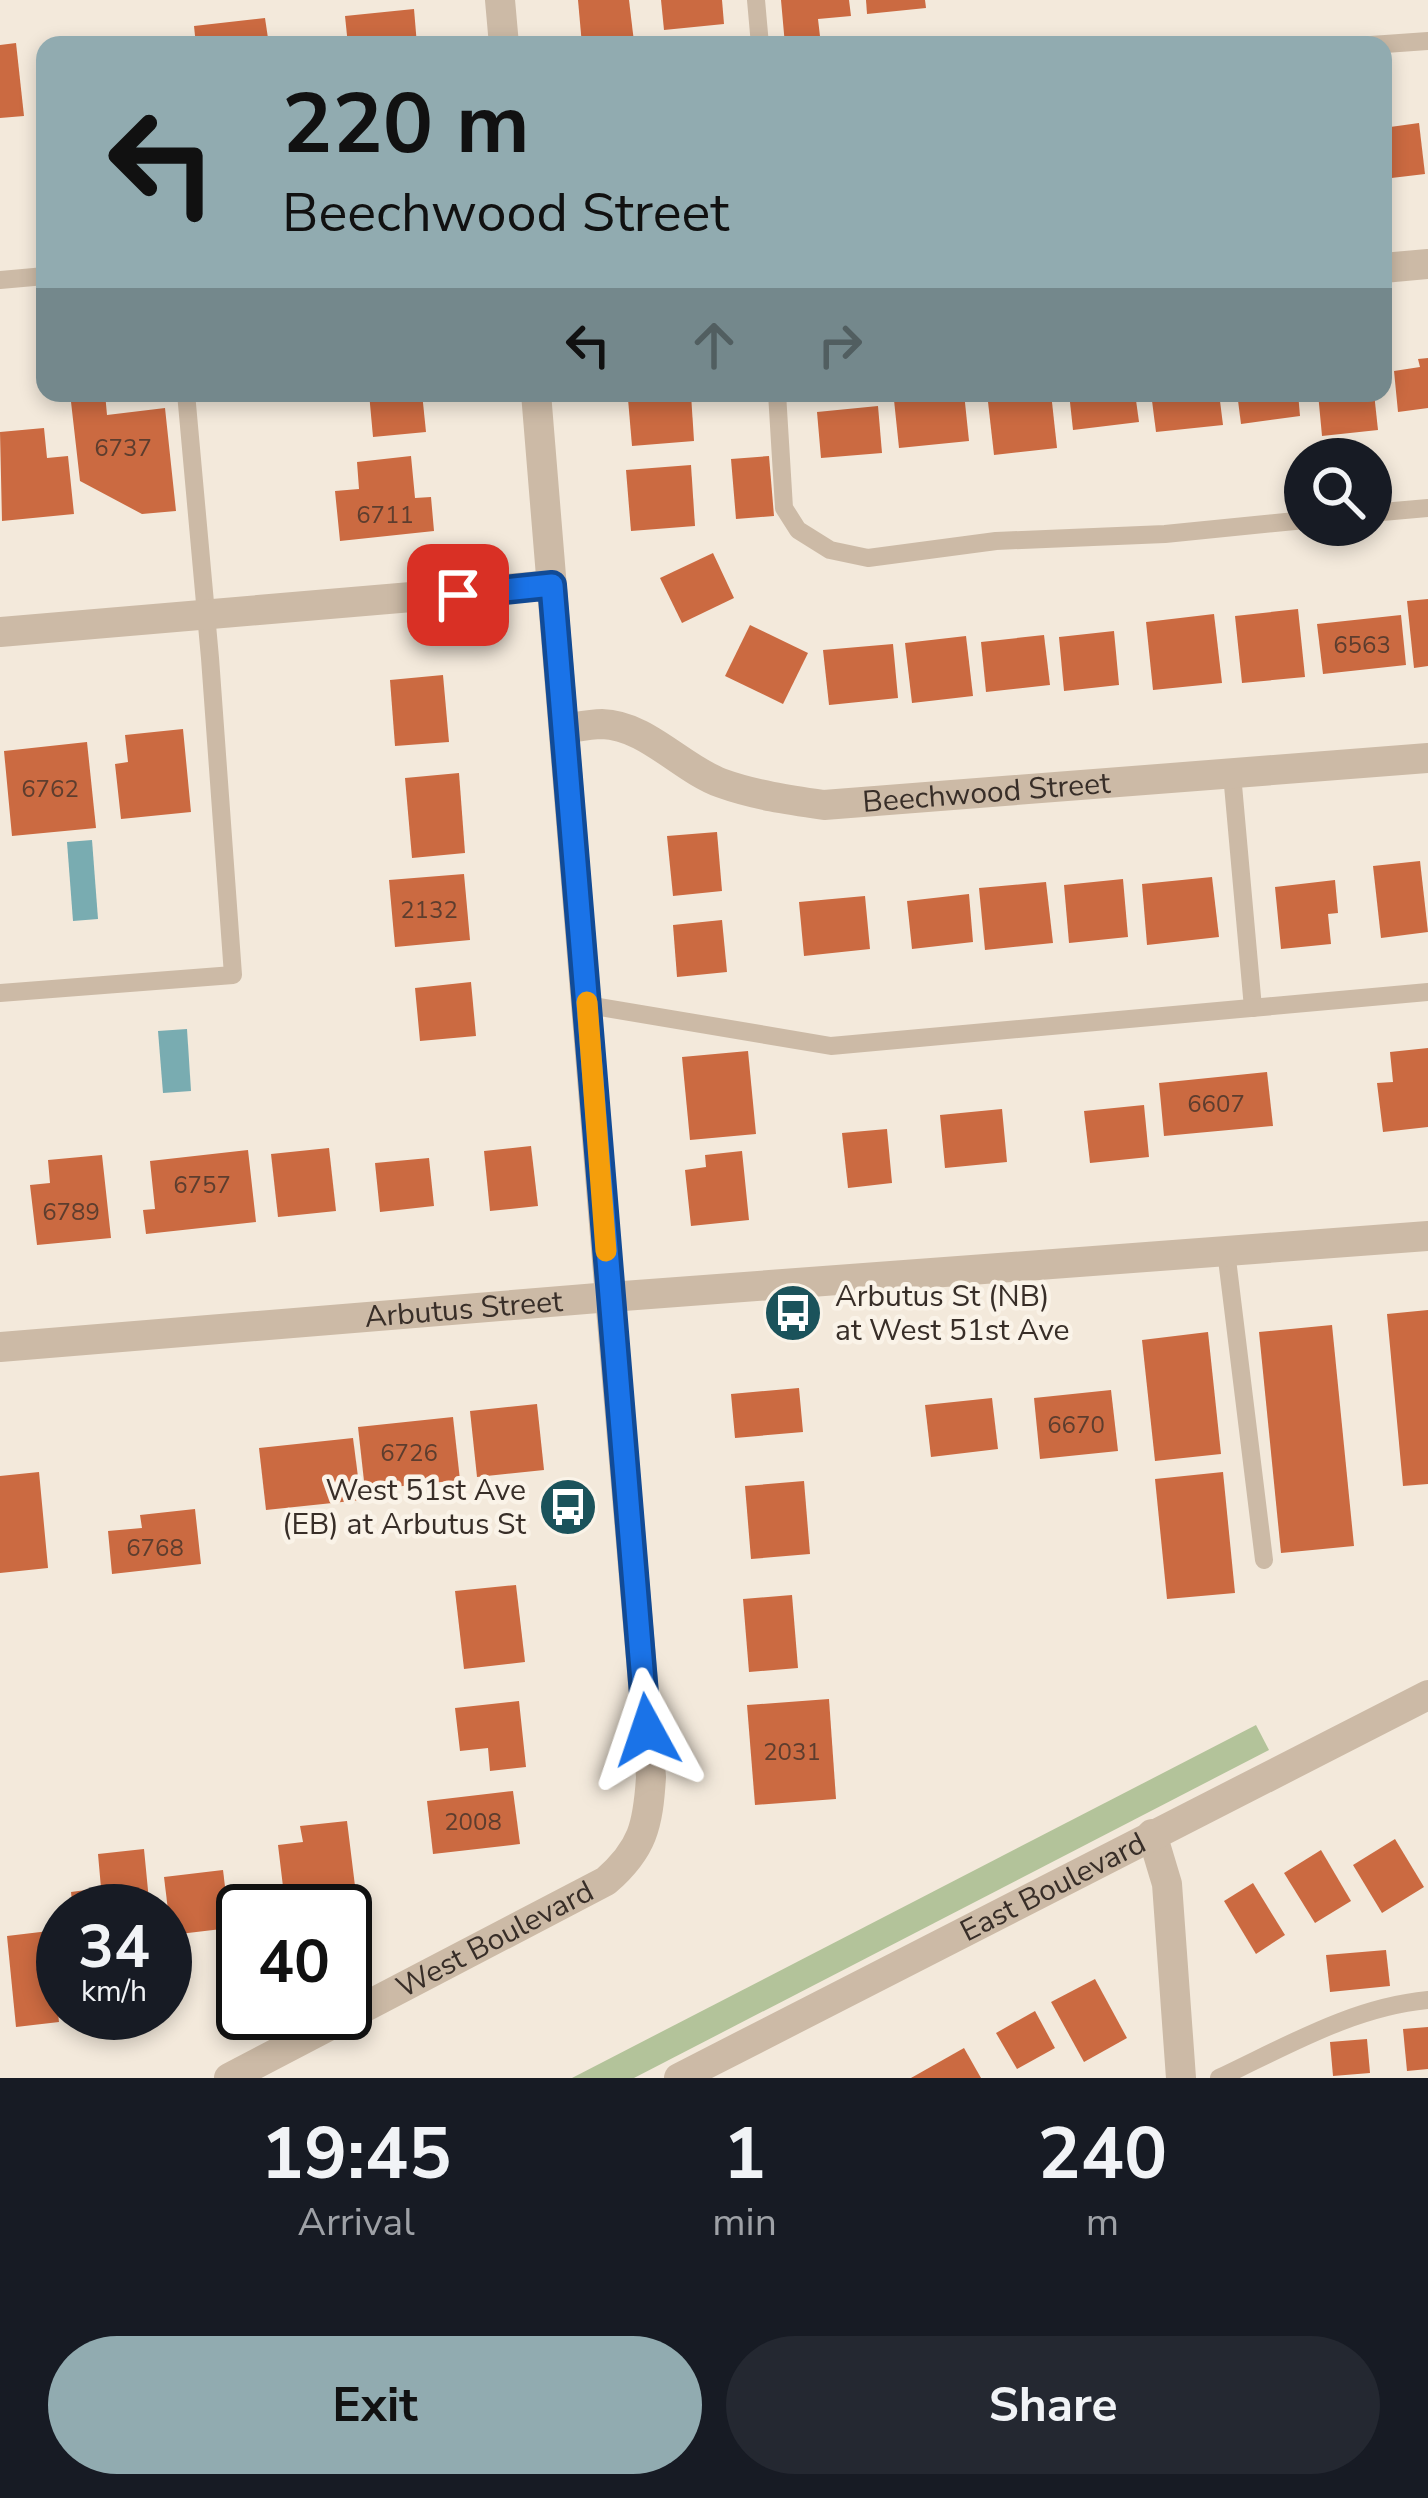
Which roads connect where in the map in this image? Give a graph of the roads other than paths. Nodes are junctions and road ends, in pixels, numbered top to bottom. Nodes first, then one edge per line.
1 (500, 0) edge
2 (756, 0) edge
3 (503, 36) edge
4 (759, 36) edge
5 (1428, 40) edge
6 (1392, 43) edge
7 (1428, 264) edge
8 (1392, 267) edge
9 (36, 277) edge
10 (0, 280) edge
11 (187, 402) edge
12 (537, 402) edge
13 (778, 402) edge
14 (1428, 508) edge
15 (1392, 511) edge
16 (1284, 522) edge
17 (552, 585) junction
18 (205, 615) junction
19 (0, 632) edge
20 (564, 729) junction
21 (1428, 758) edge
22 (1232, 775) junction
23 (1428, 992) edge
24 (0, 993) edge
25 (588, 1005) junction
26 (1253, 1008) junction
27 (1428, 1236) edge
28 (1226, 1251) junction
29 (610, 1297) junction
30 (0, 1347) edge
31 (1264, 1560) dead end
32 (1428, 1695) edge
33 (1152, 1834) junction
34 (1428, 2000) edge
35 (229, 2078) edge
36 (679, 2078) edge
37 (1181, 2078) edge
38 (1219, 2078) edge

1 - 3 street
2 - 4 lane
5 - 6 lane
7 - 8 street
9 - 10 lane
11 - 18 lane
12 - 17 street
13 - 16 lane
14 - 15 lane
17 - 18 street
17 - 20 street
18 - 19 street
18 - 24 lane
20 - 22 street, Beechwood Street
20 - 25 street
21 - 22 street, Beechwood Street
22 - 26 lane
23 - 26 lane
25 - 26 lane
25 - 29 street
27 - 28 street, Arbutus Street
28 - 29 street, Arbutus Street
28 - 31 lane
29 - 30 street, Arbutus Street
29 - 35 street, West Boulevard
32 - 33 street, East Boulevard
33 - 36 street, East Boulevard
33 - 37 street
34 - 38 lane

